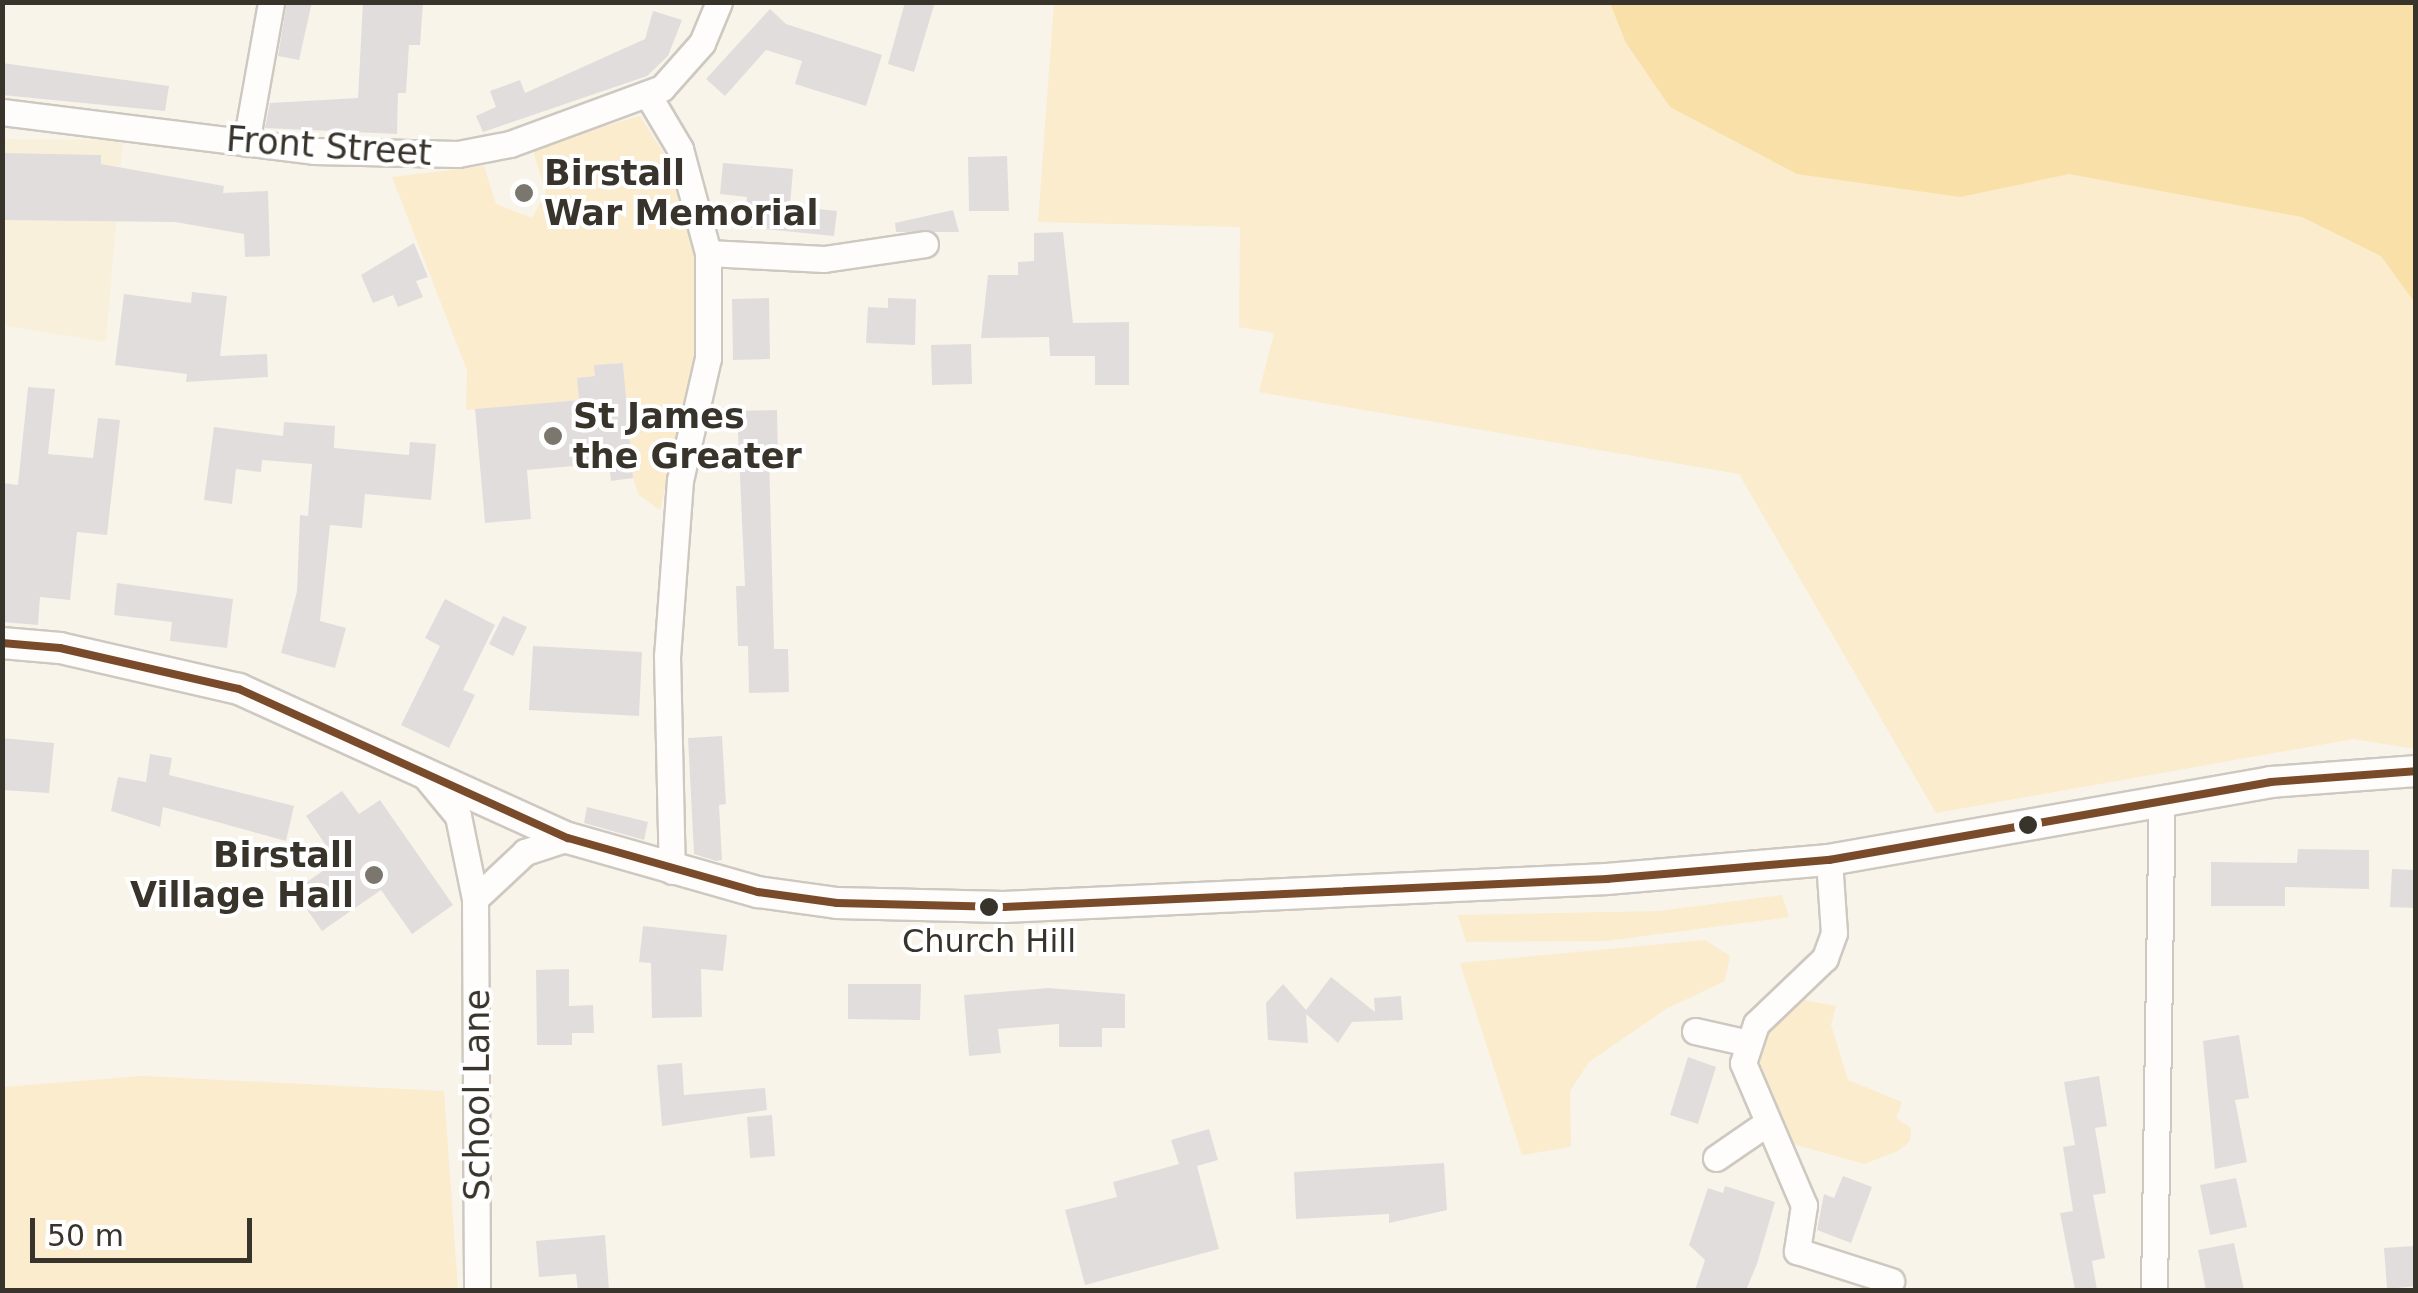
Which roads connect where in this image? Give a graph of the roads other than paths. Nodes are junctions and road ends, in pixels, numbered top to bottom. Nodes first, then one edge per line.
1 (271, 2) edge
2 (719, 2) edge
3 (648, 95) junction
4 (2, 112) edge
5 (246, 143) junction
6 (925, 244) dead end
7 (708, 252) junction
8 (2, 643) edge
9 (418, 767) junction
10 (2416, 771) edge
11 (2162, 802) junction
12 (568, 838) junction
13 (1828, 860) junction
14 (672, 871) junction
15 (476, 899) junction
16 (1695, 1031) dead end
17 (1744, 1042) junction
18 (1764, 1126) junction
19 (1716, 1158) dead end
20 (1891, 1281) dead end
21 (477, 1290) edge
22 (2154, 1290) edge

1 - 5 street
2 - 3 street
3 - 5 street, Front Street
3 - 7 street
4 - 5 street, Front Street
6 - 7 street
7 - 14 street
8 - 9 street
9 - 12 street
9 - 15 street, School Lane
10 - 11 street
11 - 13 street
11 - 22 street
12 - 14 street
12 - 15 street
13 - 14 street
13 - 17 street
15 - 21 street, School Lane
16 - 17 street
17 - 18 street
18 - 19 street
18 - 20 street

